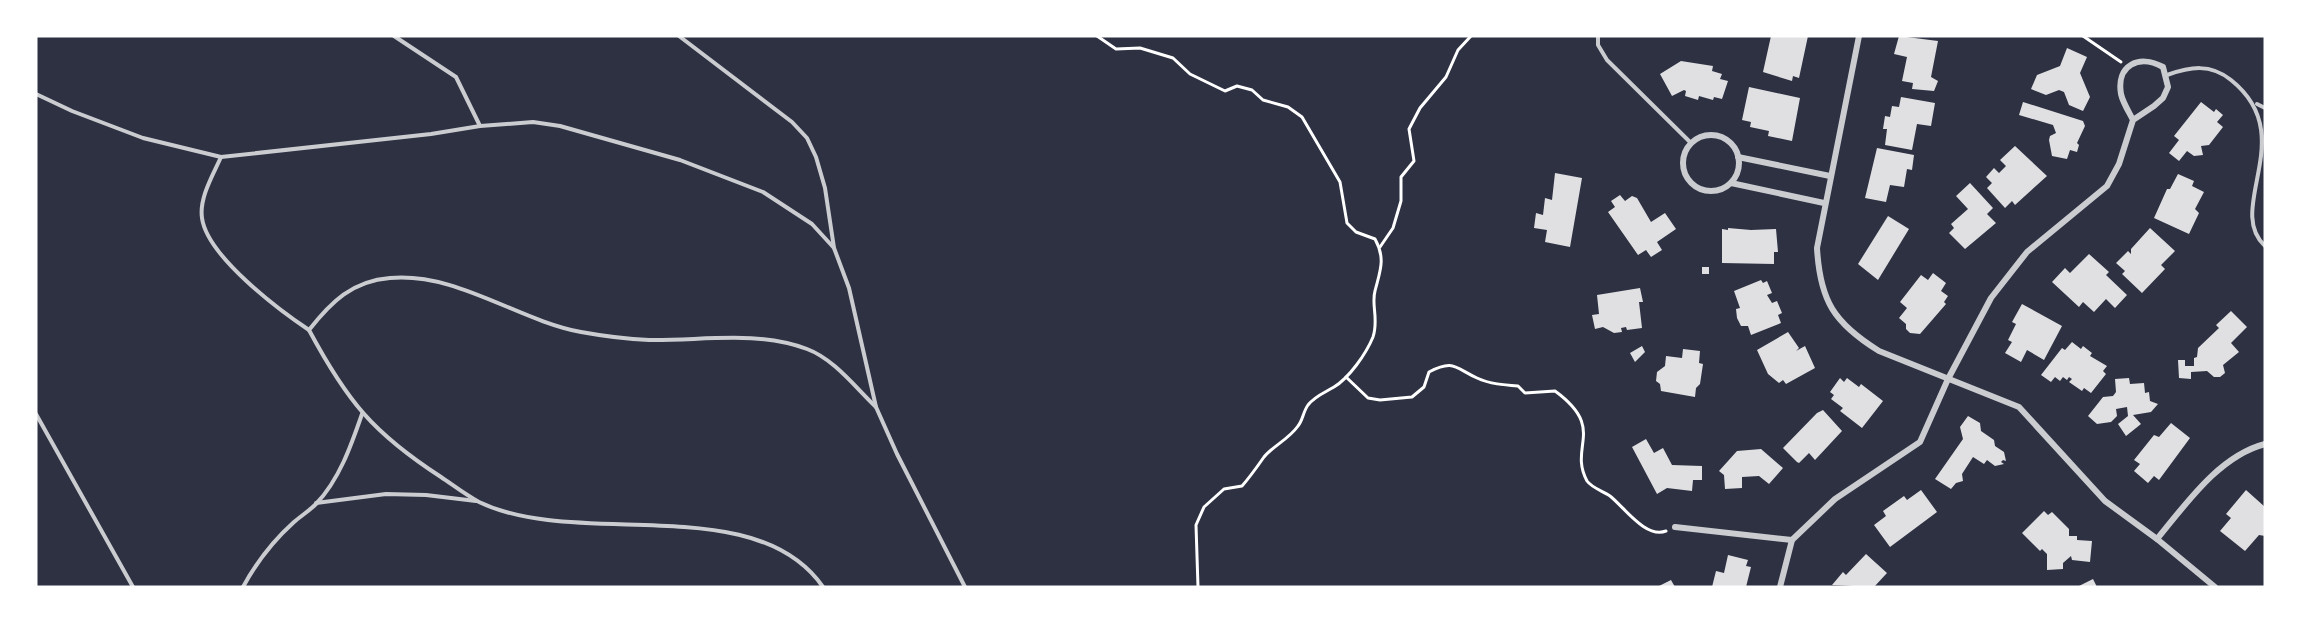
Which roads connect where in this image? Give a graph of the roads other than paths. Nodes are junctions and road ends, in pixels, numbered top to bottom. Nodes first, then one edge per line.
1 (394, 36) edge
2 (679, 36) edge
3 (1598, 36) edge
4 (1859, 36) edge
5 (2167, 75) junction
6 (36, 94) edge
7 (2256, 104) junction
8 (2265, 108) edge
9 (2133, 120) junction
10 (480, 126) junction
11 (1691, 143) junction
12 (221, 157) junction
13 (1738, 157) junction
14 (1830, 176) junction
15 (1731, 183) junction
16 (1824, 203) junction
17 (2265, 246) edge
18 (834, 248) junction
19 (309, 330) junction
20 (1948, 379) junction
21 (876, 407) junction
22 (36, 414) edge
23 (362, 414) junction
24 (2265, 444) edge
25 (480, 502) junction
26 (316, 503) junction
27 (1675, 527) road end
28 (2157, 539) junction
29 (1792, 540) junction
30 (133, 587) edge
31 (243, 587) edge
32 (823, 587) edge
33 (965, 587) edge
34 (1780, 587) edge
35 (2215, 587) edge

1 - 10 lane
2 - 18 lane
3 - 11 lane
4 - 14 street
5 - 7 lane
5 - 9 street
5 - 9 street
6 - 12 lane
7 - 8 lane
7 - 17 lane
9 - 20 street
10 - 12 lane
10 - 18 lane
11 - 13 street
11 - 15 street
12 - 19 lane
13 - 14 street
13 - 15 street
14 - 16 street
15 - 16 street
16 - 20 street
18 - 21 lane
19 - 21 lane
19 - 23 lane
20 - 28 street
20 - 29 street
21 - 33 lane
22 - 30 lane
23 - 25 lane
23 - 26 lane
24 - 28 street
25 - 26 lane
25 - 32 lane
26 - 31 lane
27 - 29 street
28 - 35 street
29 - 34 street

